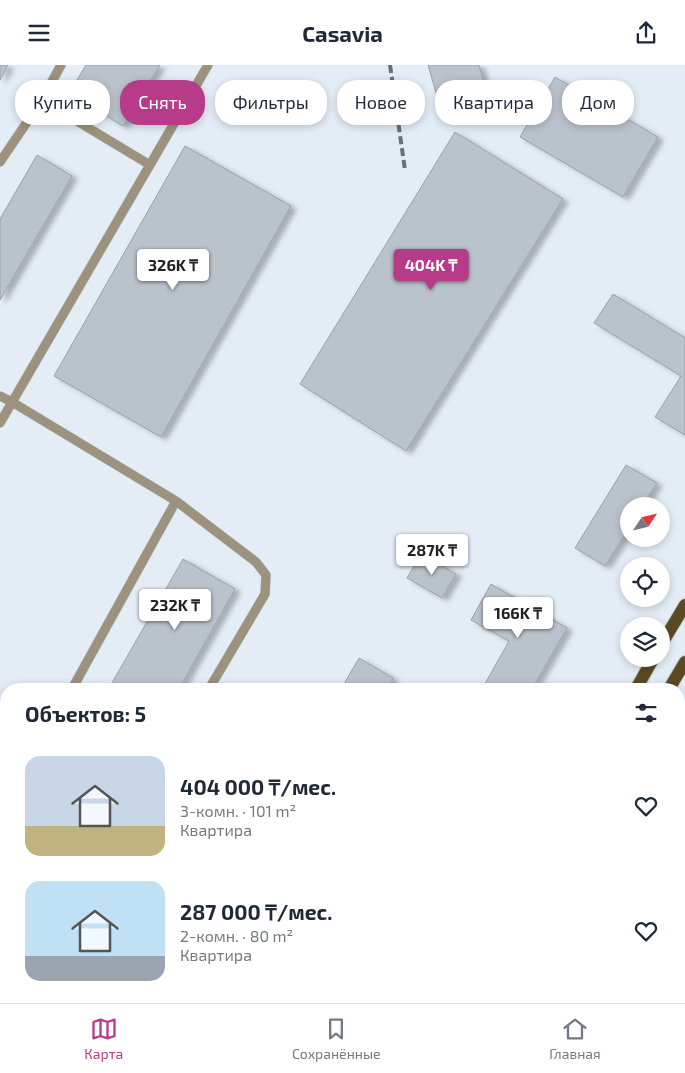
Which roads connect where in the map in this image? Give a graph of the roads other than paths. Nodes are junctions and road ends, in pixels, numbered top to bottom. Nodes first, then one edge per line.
1 (61, 65) edge
2 (208, 65) edge
3 (53, 80) edge
4 (25, 125) edge
5 (84, 125) edge
6 (0, 162) edge
7 (150, 165) junction
8 (0, 396) edge
9 (12, 402) junction
10 (0, 423) edge
11 (176, 501) junction
12 (685, 605) edge
13 (670, 630) edge
14 (685, 662) edge
15 (648, 667) edge
16 (75, 683) edge
17 (213, 683) edge
18 (639, 683) edge
19 (673, 683) edge

1 - 3 lane
2 - 7 lane
4 - 6 lane
5 - 7 lane
7 - 9 lane
8 - 9 lane
9 - 10 lane
9 - 11 lane
11 - 16 lane
11 - 17 lane
12 - 13 main road
14 - 19 main road
15 - 18 main road

